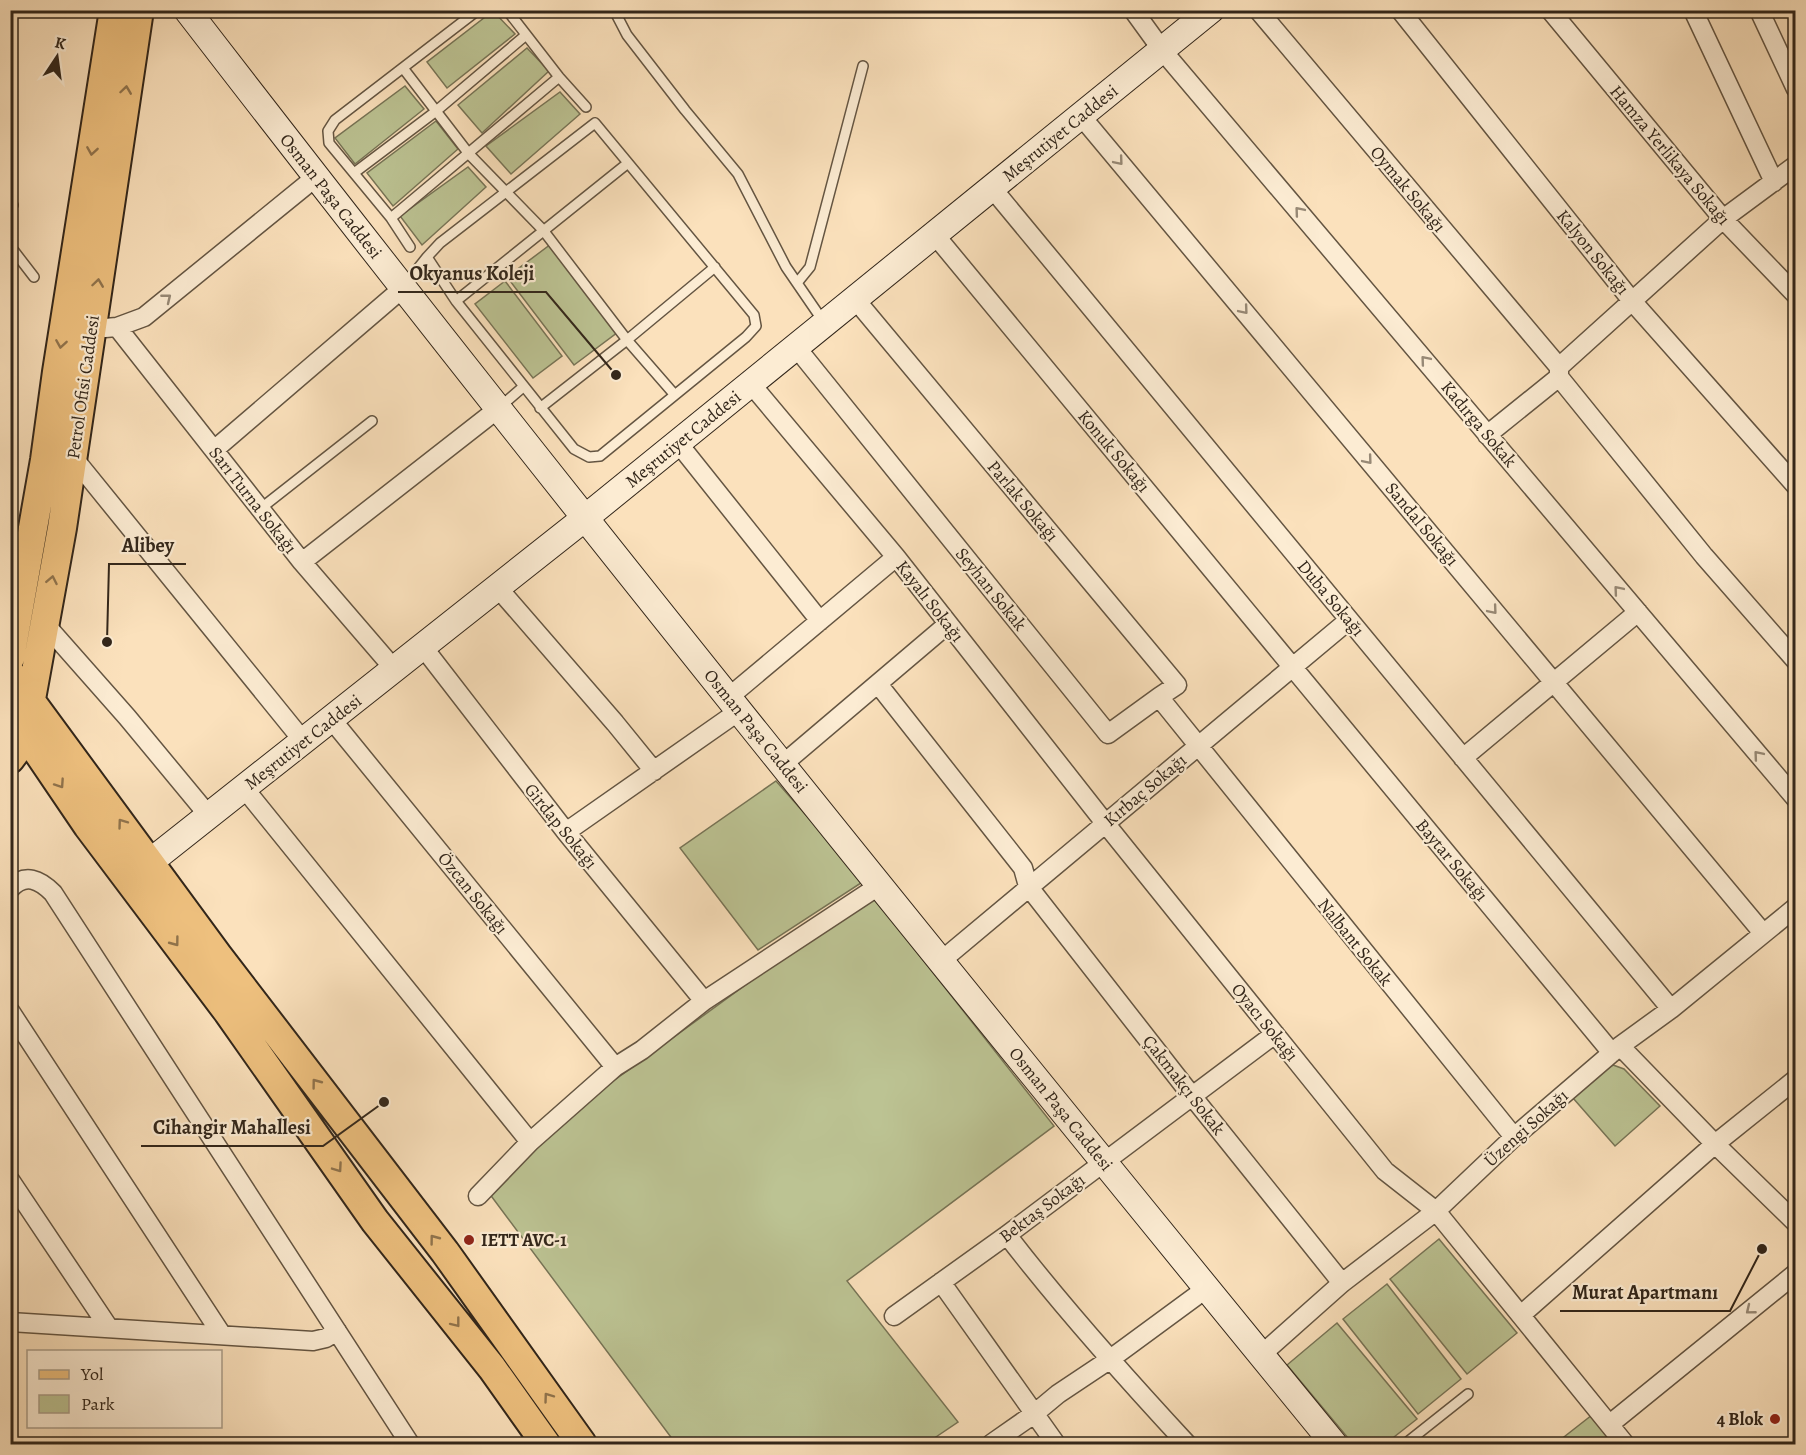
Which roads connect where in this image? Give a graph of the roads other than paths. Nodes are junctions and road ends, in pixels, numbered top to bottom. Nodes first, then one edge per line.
1 (104, 10) edge
2 (114, 10) edge
3 (139, 10) edge
4 (187, 10) edge
5 (478, 10) edge
6 (507, 10) edge
7 (614, 10) edge
8 (1133, 10) edge
9 (1210, 10) edge
10 (1258, 10) edge
11 (1400, 10) edge
12 (1693, 10) edge
13 (1760, 10) edge
14 (1557, 13) edge
15 (526, 35) junction
16 (1162, 50) junction
17 (863, 66) dead end
18 (403, 68) junction
19 (104, 74) junction
20 (559, 77) junction
21 (1796, 89) edge
22 (586, 107) dead end
23 (435, 112) junction
24 (1082, 116) junction
25 (469, 154) junction
26 (628, 163) junction
27 (1796, 165) edge
28 (354, 173) junction
29 (316, 177) junction
30 (1774, 182) junction
31 (992, 188) junction
32 (507, 192) junction
33 (391, 218) junction
34 (1723, 219) junction
35 (543, 231) junction
36 (934, 235) junction
37 (410, 247) dead end
38 (10, 250) edge
39 (427, 257) junction
40 (715, 267) junction
41 (34, 277) dead end
42 (797, 283) junction
43 (403, 288) junction
44 (1796, 295) edge
45 (855, 299) junction
46 (456, 301) junction
47 (1632, 301) junction
48 (825, 324) junction
49 (104, 328) junction
50 (627, 340) junction
51 (796, 347) junction
52 (1559, 372) junction
53 (751, 384) junction
54 (523, 387) junction
55 (674, 394) junction
56 (499, 408) junction
57 (540, 408) junction
58 (372, 422) dead end
59 (1487, 435) junction
60 (678, 442) junction
61 (214, 450) junction
62 (59, 458) junction
63 (1796, 486) edge
64 (260, 508) junction
65 (585, 518) junction
66 (896, 558) junction
67 (302, 562) junction
68 (10, 574) edge
69 (498, 588) junction
70 (1638, 612) junction
71 (1349, 620) junction
72 (820, 621) junction
73 (44, 623) junction
74 (948, 624) junction
75 (423, 648) junction
76 (10, 658) edge
77 (1796, 661) edge
78 (1293, 667) junction
79 (394, 670) junction
80 (10, 673) edge
81 (1553, 682) junction
82 (878, 684) junction
83 (1159, 697) junction
84 (734, 704) junction
85 (23, 717) edge
86 (332, 720) junction
87 (304, 742) junction
88 (1197, 747) junction
89 (1463, 758) junction
90 (10, 759) edge
91 (783, 764) junction
92 (654, 771) junction
93 (244, 788) junction
94 (1796, 799) edge
95 (209, 816) junction
96 (1105, 823) junction
97 (566, 832) junction
98 (150, 862) junction
99 (880, 885) junction
100 (1029, 886) junction
101 (10, 889) edge
102 (1796, 907) edge
103 (1763, 933) junction
104 (941, 961) junction
105 (704, 1001) junction
106 (1671, 1009) junction
107 (10, 1011) edge
108 (1275, 1034) junction
109 (1616, 1049) junction
110 (615, 1067) junction
111 (1796, 1078) edge
112 (1192, 1096) junction
113 (1514, 1137) junction
114 (530, 1142) junction
115 (1714, 1144) junction
116 (1104, 1162) junction
117 (10, 1180) edge
118 (478, 1197) dead end
119 (1436, 1211) junction
120 (1796, 1223) edge
121 (1007, 1235) junction
122 (1796, 1273) edge
123 (941, 1282) junction
124 (1342, 1282) junction
125 (1207, 1288) junction
126 (1521, 1315) junction
127 (894, 1316) dead end
128 (10, 1322) edge
129 (109, 1328) junction
130 (337, 1331) junction
131 (222, 1335) junction
132 (1261, 1355) junction
133 (1109, 1360) junction
134 (1468, 1394) dead end
135 (1034, 1414) junction
136 (1610, 1424) junction
137 (410, 1444) edge
138 (546, 1444) edge
139 (582, 1444) edge
140 (991, 1444) edge
141 (1056, 1444) edge
142 (1187, 1444) edge
143 (1334, 1444) edge
144 (1405, 1444) edge
145 (1625, 1444) edge

1 - 19 main road
2 - 19 main road, Petrol Ofisi Caddesi
49 -> 3 main road, Petrol Ofisi Caddesi
4 - 29 main road, Osman Paşa Caddesi
5 - 18 lane
6 - 15 lane
7 - 42 lane
8 - 16 street, Kadırga Sokak
9 - 16 main road, Meşrutiyet Caddesi
10 - 52 street, Oymak Sokağı
11 - 47 street, Kalyon Sokağı
12 - 30 street
13 - 21 street
14 - 34 street, Hamza Yerlikaya Sokağı
15 - 20 lane
15 - 23 lane
16 - 24 main road, Meşrutiyet Caddesi
59 -> 16 street, Kadırga Sokak
17 - 42 lane
18 - 23 lane
18 - 28 lane
19 -> 62 main road, Petrol Ofisi Caddesi
20 - 22 lane
20 - 25 lane
23 - 25 lane
23 - 28 lane
24 - 31 main road, Meşrutiyet Caddesi
24 -> 81 street, Sandal Sokağı
25 - 32 lane
25 - 33 lane
26 - 32 lane
26 - 35 lane
26 - 40 lane
27 - 30 street
28 - 33 lane
29 - 43 main road, Osman Paşa Caddesi
49 -> 29 street
30 - 34 street
31 - 36 main road, Meşrutiyet Caddesi
31 - 71 street, Duba Sokağı
32 - 35 lane
32 - 39 lane
33 - 37 lane
34 - 44 street, Hamza Yerlikaya Sokağı
34 - 47 street
35 - 46 lane
35 - 50 lane
36 - 45 main road, Meşrutiyet Caddesi
36 - 78 street, Konuk Sokağı
38 - 41 lane
39 - 43 lane
39 - 46 lane
40 - 50 lane
40 - 55 lane
42 - 48 lane
43 - 56 main road, Osman Paşa Caddesi
43 - 61 street
45 - 48 main road, Meşrutiyet Caddesi
45 - 83 street, Parlak Sokağı
46 - 54 lane
47 - 52 street
47 - 63 street, Kalyon Sokağı
48 - 51 main road, Meşrutiyet Caddesi
49 - 61 street, Sarı Turna Sokağı
49 - 62 main road, Petrol Ofisi Caddesi
50 - 55 lane
50 - 57 lane
51 - 53 main road, Meşrutiyet Caddesi
51 - 83 street, Seyhan Sokak
52 - 59 street
52 - 77 street, Oymak Sokağı
53 - 60 main road, Meşrutiyet Caddesi
53 - 66 street, Kayalı Sokağı
54 - 56 lane
54 - 57 lane
55 - 57 lane
56 - 65 main road, Osman Paşa Caddesi
56 - 67 street
58 - 64 lane
70 -> 59 street, Kadırga Sokak
60 - 65 main road, Meşrutiyet Caddesi
60 - 72 street
61 - 64 street, Sarı Turna Sokağı
62 - 68 main road
73 -> 62 main road, Petrol Ofisi Caddesi
62 - 76 main road, Petrol Ofisi Caddesi
62 - 87 street
64 - 67 street, Sarı Turna Sokağı
65 - 69 main road, Meşrutiyet Caddesi
65 - 84 main road, Osman Paşa Caddesi
66 - 72 street
66 - 74 street, Kayalı Sokağı
67 - 79 street, Sarı Turna Sokağı
69 - 75 main road, Meşrutiyet Caddesi
69 - 92 street
70 - 81 street
94 -> 70 street, Kadırga Sokak
71 - 78 street, Kırbaç Sokağı
71 - 89 street, Duba Sokağı
72 - 84 street
73 - 85 main road, Petrol Ofisi Caddesi
73 - 95 street
74 - 82 street
74 - 96 street, Kayalı Sokağı
75 - 79 main road, Meşrutiyet Caddesi
75 - 97 street, Girdap Sokağı
78 - 88 street, Kırbaç Sokağı
78 - 109 street, Baytar Sokağı
79 - 86 main road, Meşrutiyet Caddesi
80 - 85 main road
81 - 89 street
81 - 103 street, Sandal Sokağı
82 - 91 street
82 - 100 street, Çakmakçı Sokak
83 - 88 street
84 - 91 main road, Osman Paşa Caddesi
84 - 92 street
85 - 90 main road, Petrol Ofisi Caddesi
98 -> 85 main road
85 -> 138 main road
86 - 87 main road, Meşrutiyet Caddesi
86 - 110 street, Özcan Sokağı
87 - 93 main road, Meşrutiyet Caddesi
88 - 96 street, Kırbaç Sokağı
88 - 113 street, Nalbant Sokak
89 - 106 street, Duba Sokağı
91 - 99 main road, Osman Paşa Caddesi
92 - 97 street
93 - 95 main road, Meşrutiyet Caddesi
93 - 114 street
95 - 98 main road, Meşrutiyet Caddesi
96 - 100 street, Kırbaç Sokağı
96 - 108 street, Oyacı Sokağı
97 - 105 street, Girdap Sokağı
139 -> 98 main road
99 - 104 main road, Osman Paşa Caddesi
99 - 105 street
100 - 104 street, Kırbaç Sokağı
100 - 112 street, Çakmakçı Sokak
101 - 130 street
102 - 103 street, Üzengi Sokağı
103 - 106 street, Üzengi Sokağı
104 - 116 main road, Osman Paşa Caddesi
105 - 110 street
106 - 109 street, Üzengi Sokağı
107 - 131 street
108 - 112 street, Bektaş Sokağı
108 - 119 street, Oyacı Sokağı
109 - 113 street, Üzengi Sokağı
109 - 115 street, Baytar Sokağı
110 - 114 street
111 - 115 street
112 - 116 street, Bektaş Sokağı
112 - 124 street, Çakmakçı Sokak
113 - 119 street, Üzengi Sokağı
114 - 118 street
115 - 120 street, Baytar Sokağı
115 - 126 street
116 - 121 street, Bektaş Sokağı
116 - 125 main road, Osman Paşa Caddesi
117 - 129 street
119 - 124 street, Üzengi Sokağı
119 - 126 street, Oyacı Sokağı
121 - 123 street, Bektaş Sokağı
121 - 133 street
122 -> 136 street
123 - 127 street, Bektaş Sokağı
123 - 135 street
124 - 132 street, Üzengi Sokağı
125 - 132 main road, Osman Paşa Caddesi
125 - 133 street
126 - 136 street, Oyacı Sokağı
128 - 129 street
129 - 131 street
130 - 131 street
130 - 137 street
132 - 143 main road, Osman Paşa Caddesi
133 - 135 street
133 - 142 street
134 - 144 lane
135 - 140 street
135 - 141 street
136 - 145 street, Oyacı Sokağı

